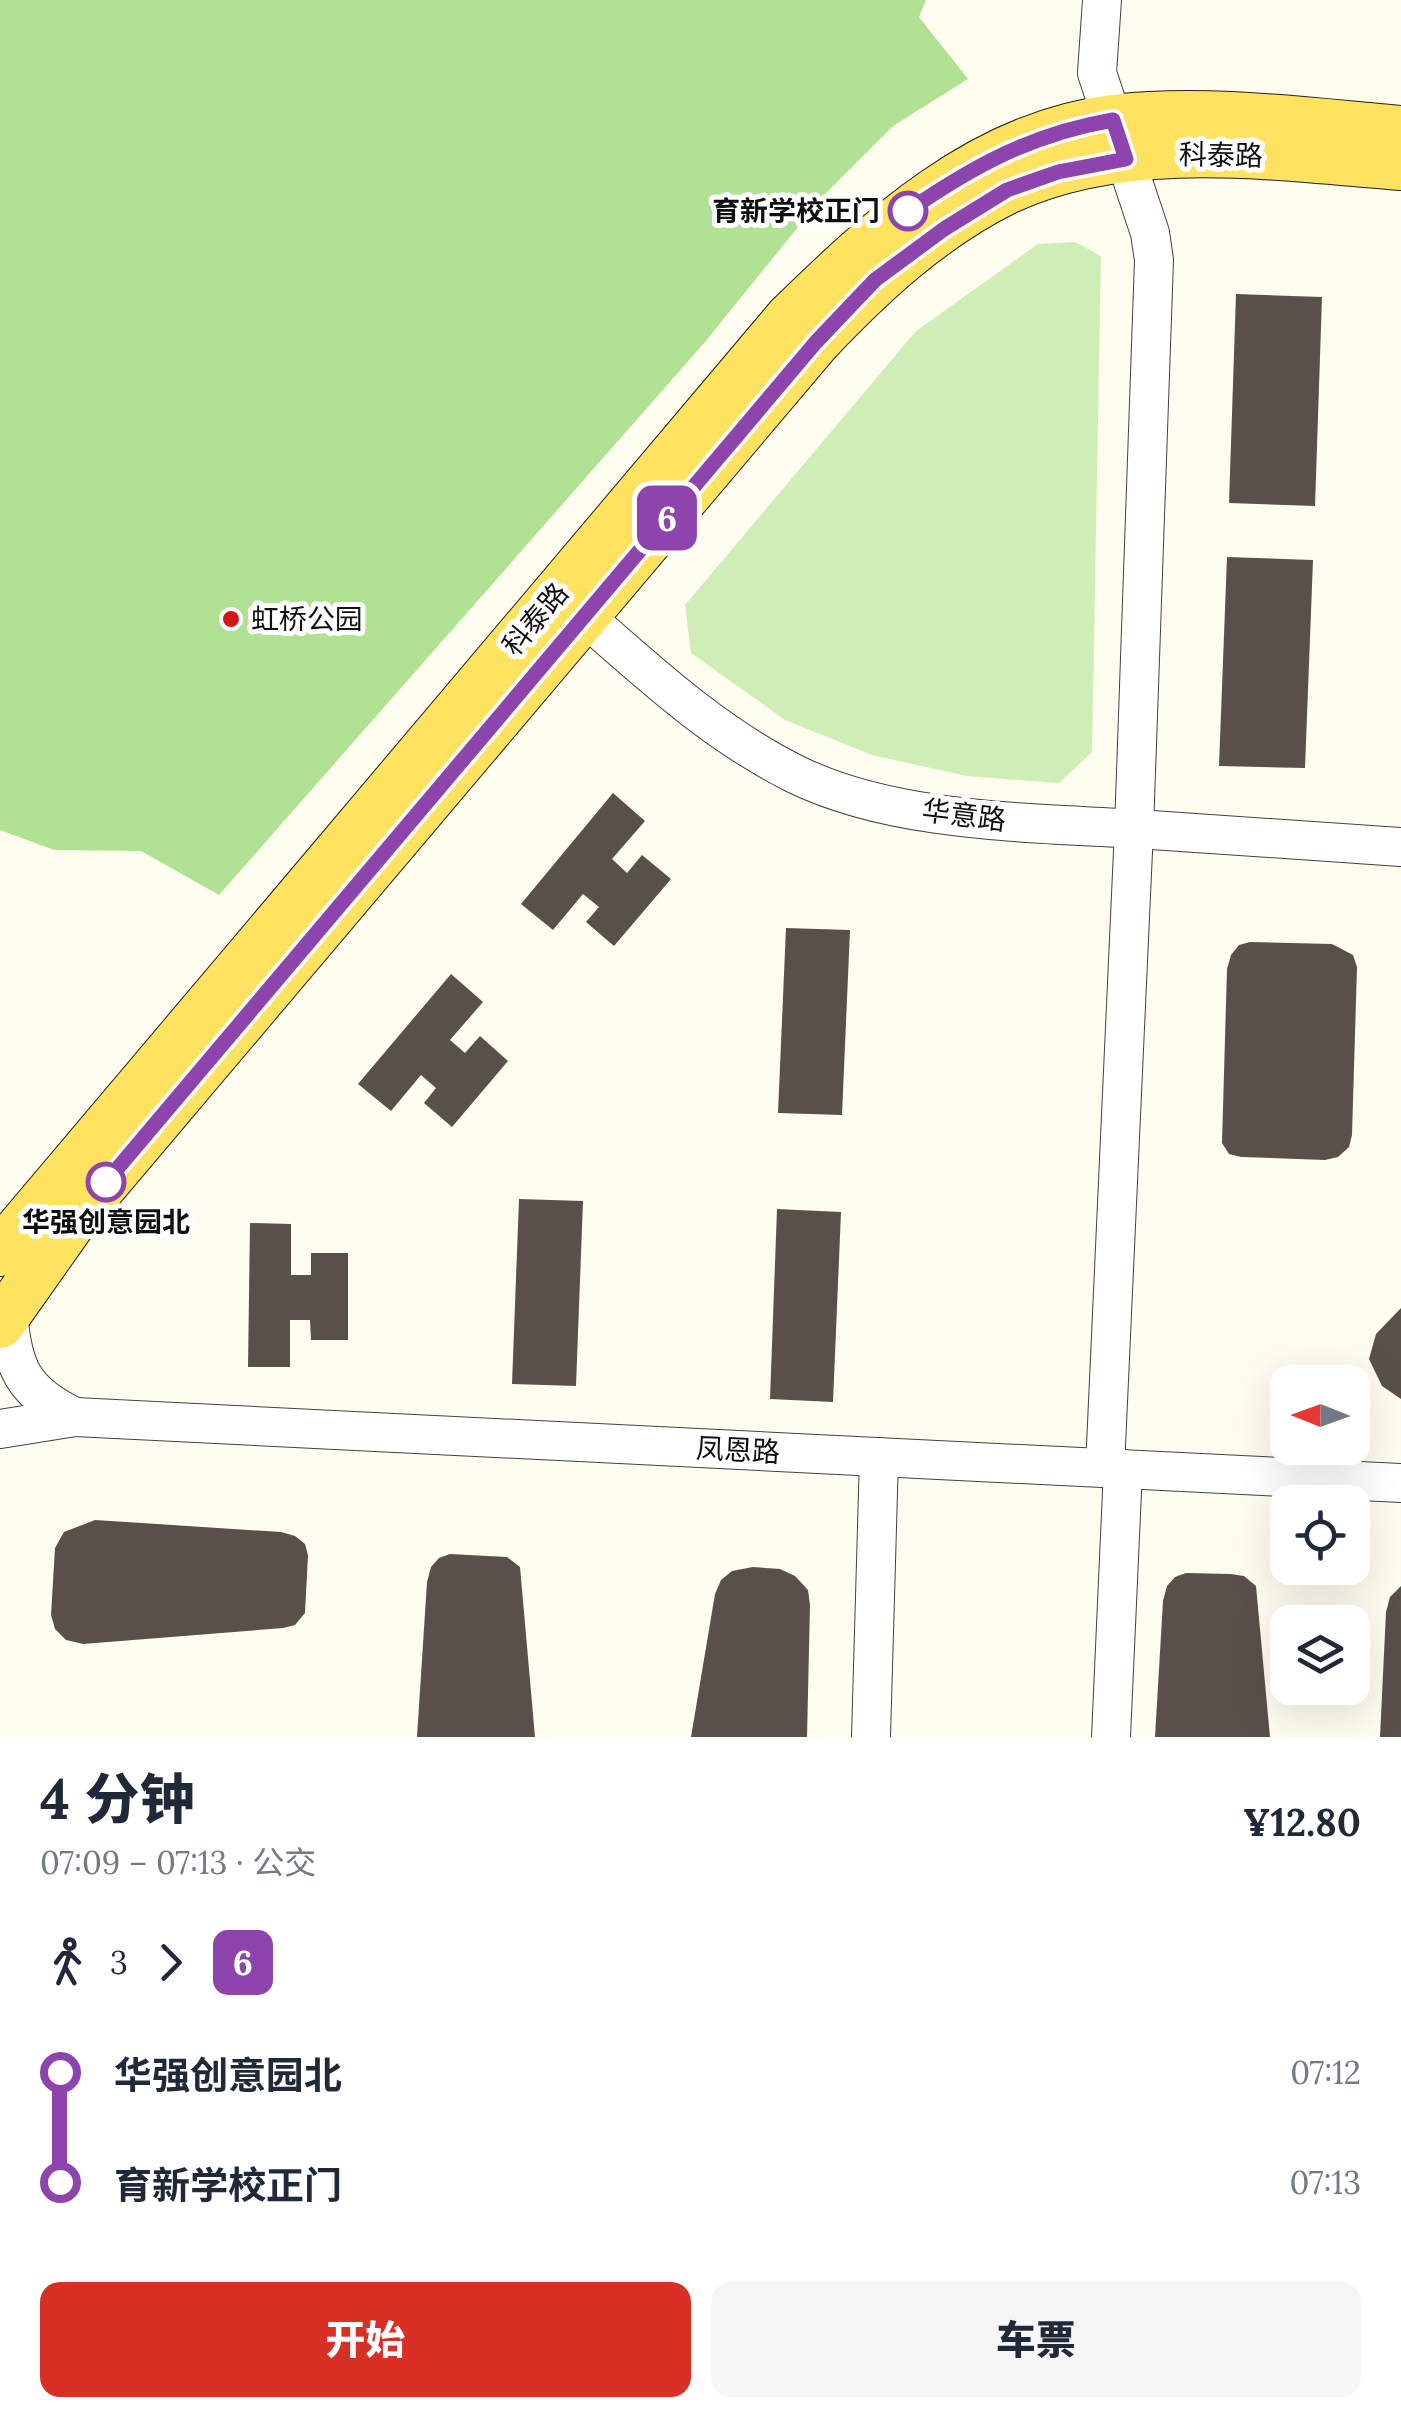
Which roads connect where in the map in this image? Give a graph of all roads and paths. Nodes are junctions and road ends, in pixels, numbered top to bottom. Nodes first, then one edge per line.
1 (1102, 0) edge
2 (1401, 130) edge
3 (1120, 139) junction
4 (1401, 166) edge
5 (584, 616) junction
6 (1134, 829) junction
7 (1401, 847) edge
8 (0, 1252) edge
9 (4, 1318) edge
10 (74, 1418) junction
11 (0, 1429) edge
12 (879, 1457) junction
13 (1114, 1469) junction
14 (1401, 1483) edge
15 (871, 1737) edge
16 (1111, 1737) edge

1 - 3 street
2 - 3 main road, 科泰路
3 - 4 main road, 科泰路
3 - 5 main road, 科泰路
3 - 6 street
3 - 8 main road, 科泰路
5 - 6 street, 华意路
5 - 9 main road, 科泰路
6 - 7 street, 华意路
6 - 13 street
9 - 10 street
10 - 11 street, 凤恩路
10 - 12 street, 凤恩路
12 - 13 street, 凤恩路
12 - 15 street
13 - 14 street, 凤恩路
13 - 16 street

